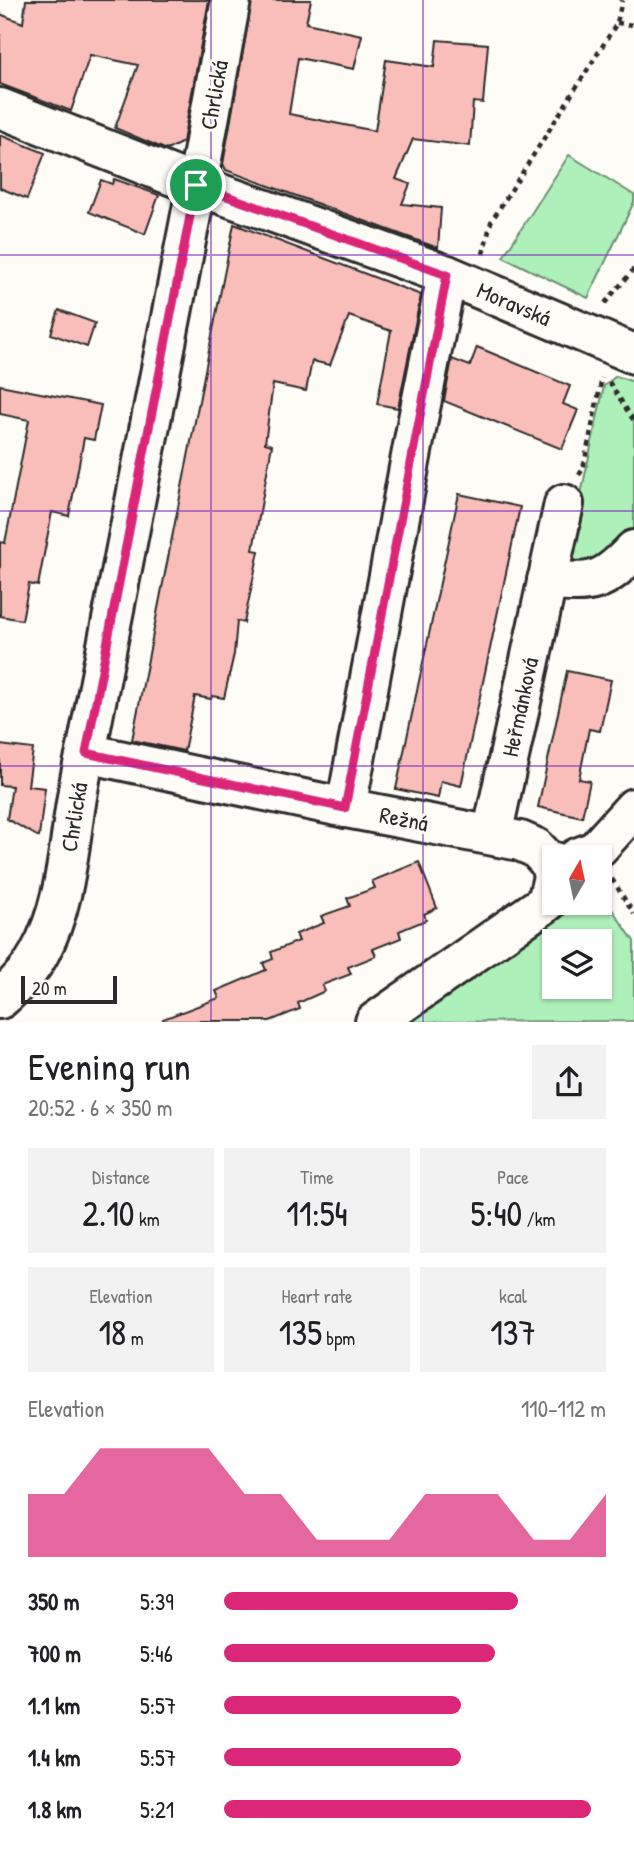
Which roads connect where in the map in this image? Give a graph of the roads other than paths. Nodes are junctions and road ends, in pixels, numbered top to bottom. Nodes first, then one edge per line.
1 (231, 0) edge
2 (0, 108) edge
3 (196, 185) junction
4 (447, 275) junction
5 (634, 354) edge
6 (564, 504) road end
7 (634, 550) edge
8 (547, 580) junction
9 (86, 753) junction
10 (345, 808) junction
11 (634, 808) edge
12 (492, 835) junction
13 (600, 845) edge
14 (542, 850) edge
15 (542, 905) edge
16 (0, 999) edge
17 (375, 1021) edge

1 - 3 street, Chrlická
2 - 3 street, Moravská
3 - 4 street, Moravská
3 - 9 street, Chrlická
4 - 5 street, Moravská
4 - 10 street
6 - 8 street, Heřmánková
7 - 8 street
8 - 12 street, Heřmánková
9 - 10 street, Režná
9 - 16 street, Chrlická
10 - 12 street, Režná
11 - 13 street
12 - 14 street, Režná
15 - 17 street

